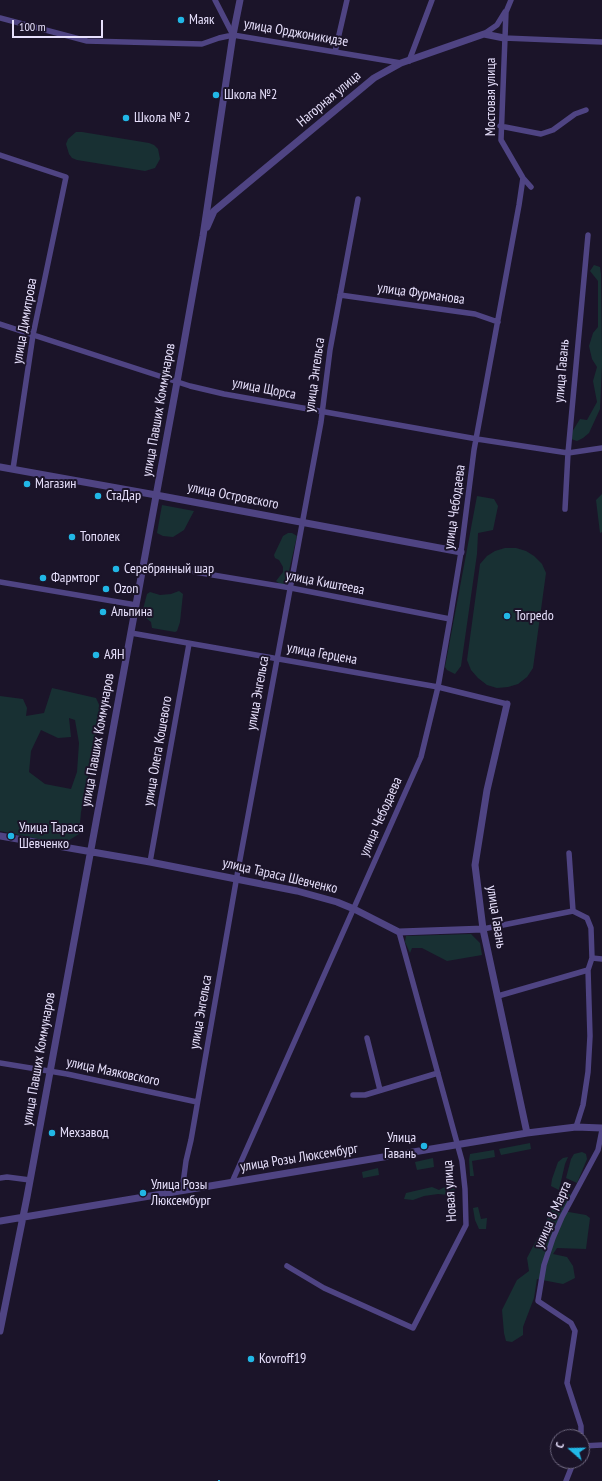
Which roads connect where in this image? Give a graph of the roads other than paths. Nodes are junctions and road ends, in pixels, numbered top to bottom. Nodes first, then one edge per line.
1 (215, 0) edge
2 (240, 0) edge
3 (347, 0) edge
4 (432, 0) edge
5 (511, 0) edge
6 (506, 12) junction
7 (0, 18) edge
8 (484, 34) junction
9 (233, 35) junction
10 (504, 38) junction
11 (602, 42) edge
12 (335, 52) junction
13 (409, 60) junction
14 (401, 63) junction
15 (586, 110) dead end
16 (500, 126) junction
17 (0, 155) edge
18 (523, 178) junction
19 (532, 187) dead end
20 (358, 199) dead end
21 (588, 235) dead end
22 (203, 236) junction
23 (340, 295) junction
24 (498, 322) junction
25 (0, 324) edge
26 (33, 335) junction
27 (177, 382) junction
28 (323, 413) junction
29 (477, 439) junction
30 (602, 448) edge
31 (568, 453) junction
32 (0, 467) edge
33 (13, 469) junction
34 (156, 494) junction
35 (565, 509) dead end
36 (302, 522) junction
37 (461, 552) junction
38 (196, 572) dead end
39 (0, 582) edge
40 (291, 588) junction
41 (136, 605) junction
42 (450, 619) junction
43 (131, 633) junction
44 (189, 644) junction
45 (277, 658) junction
46 (438, 687) junction
47 (507, 704) joint
48 (0, 836) edge
49 (91, 852) junction
50 (569, 853) dead end
51 (150, 862) junction
52 (237, 878) junction
53 (354, 909) junction
54 (574, 911) junction
55 (483, 929) junction
56 (399, 932) junction
57 (592, 958) junction
58 (602, 959) edge
59 (588, 970) junction
60 (498, 996) junction
61 (367, 1038) dead end
62 (0, 1063) edge
63 (50, 1072) junction
64 (438, 1073) junction
65 (380, 1090) junction
66 (353, 1095) dead end
67 (198, 1102) junction
68 (576, 1127) junction
69 (602, 1129) edge
70 (527, 1133) junction
71 (458, 1145) junction
72 (0, 1178) edge
73 (30, 1180) junction
74 (232, 1182) junction
75 (182, 1191) junction
76 (23, 1217) junction
77 (0, 1221) edge
78 (287, 1266) dead end
79 (0, 1331) edge
80 (580, 1429) edge
81 (602, 1445) edge
82 (590, 1446) edge
83 (571, 1469) edge
84 (566, 1481) edge

1 - 9 street
2 - 9 street, улица Павших Коммунаров
3 - 12 street
4 - 13 street
5 - 6 street, Мостовая улица
6 - 8 street
6 - 10 street, Мостовая улица
7 - 9 street, улица Орджоникидзе
8 - 10 street
8 - 13 street, Нагорная улица
9 - 12 street, улица Орджоникидзе
9 - 22 street, улица Павших Коммунаров
10 - 11 street
10 - 16 street, Мостовая улица
12 - 14 street, улица Орджоникидзе
13 - 14 street, Нагорная улица
14 - 22 street, Нагорная улица
15 - 16 street
16 - 18 street, Мостовая улица
17 - 26 street, улица Димитрова
18 - 19 street, Мостовая улица
18 - 24 street, улица Чебодаева
20 - 23 street, улица Энгельса
21 - 31 street, улица Гавань
22 - 27 street, улица Павших Коммунаров
23 - 24 street, улица Фурманова
23 - 28 street, улица Энгельса
24 - 29 street, улица Чебодаева
25 - 26 street, улица Щорса
26 - 27 street, улица Щорса
26 - 33 street, улица Димитрова
27 - 28 street, улица Щорса
27 - 34 street, улица Павших Коммунаров
28 - 29 street, улица Щорса
28 - 36 street, улица Энгельса
29 - 31 street, улица Щорса
29 - 37 street, улица Чебодаева
30 - 31 street, улица Щорса
31 - 35 street, улица Гавань
32 - 33 street, улица Островского
33 - 34 street, улица Островского
34 - 36 street, улица Островского
34 - 41 street, улица Павших Коммунаров
36 - 37 street, улица Островского
36 - 40 street, улица Энгельса
37 - 42 street, улица Чебодаева
38 - 40 street, улица Киштеева
39 - 41 street
40 - 42 street, улица Киштеева
40 - 45 street, улица Энгельса
41 - 43 street, улица Павших Коммунаров
42 - 46 street, улица Чебодаева
43 - 44 street, улица Герцена
43 - 49 street, улица Павших Коммунаров
44 - 45 street, улица Герцена
44 - 51 street, улица Олега Кошевого
45 - 46 street, улица Герцена
45 - 52 street, улица Энгельса
46 - 47 street, улица Герцена
46 - 53 street, улица Чебодаева
47 - 55 street, улица Гавань
48 - 49 street, улица Тараса Шевченко
49 - 51 street, улица Тараса Шевченко
49 - 63 street, улица Павших Коммунаров
50 - 54 street
51 - 52 street, улица Тараса Шевченко
52 - 53 street, улица Тараса Шевченко
52 - 67 street, улица Энгельса
53 - 56 street, улица Тараса Шевченко
53 - 74 street, улица Чебодаева
54 - 55 street, улица Тараса Шевченко
54 - 57 street
55 - 56 street, улица Тараса Шевченко
55 - 60 street, улица Гавань
56 - 64 street, Новая улица
57 - 58 street
57 - 59 street
59 - 60 street
59 - 68 street
60 - 70 street, улица Гавань
61 - 65 street
62 - 63 street, улица Маяковского
63 - 67 street, улица Маяковского
63 - 73 street, улица Павших Коммунаров
64 - 65 street
64 - 71 street, Новая улица
65 - 66 street
67 - 75 street, улица Энгельса
68 - 69 street, улица Розы Люксембург
68 - 70 street, улица Розы Люксембург
69 - 80 street, улица 8 Марта
70 - 71 street, улица Розы Люксембург
71 - 74 street, улица Розы Люксембург
71 - 78 street, Новая улица
72 - 73 street
73 - 76 street, улица Павших Коммунаров
74 - 75 street, улица Розы Люксембург
75 - 76 street, улица Розы Люксембург
76 - 77 street, улица Розы Люксембург
76 - 79 street, улица Павших Коммунаров
81 - 82 street
83 - 84 street

